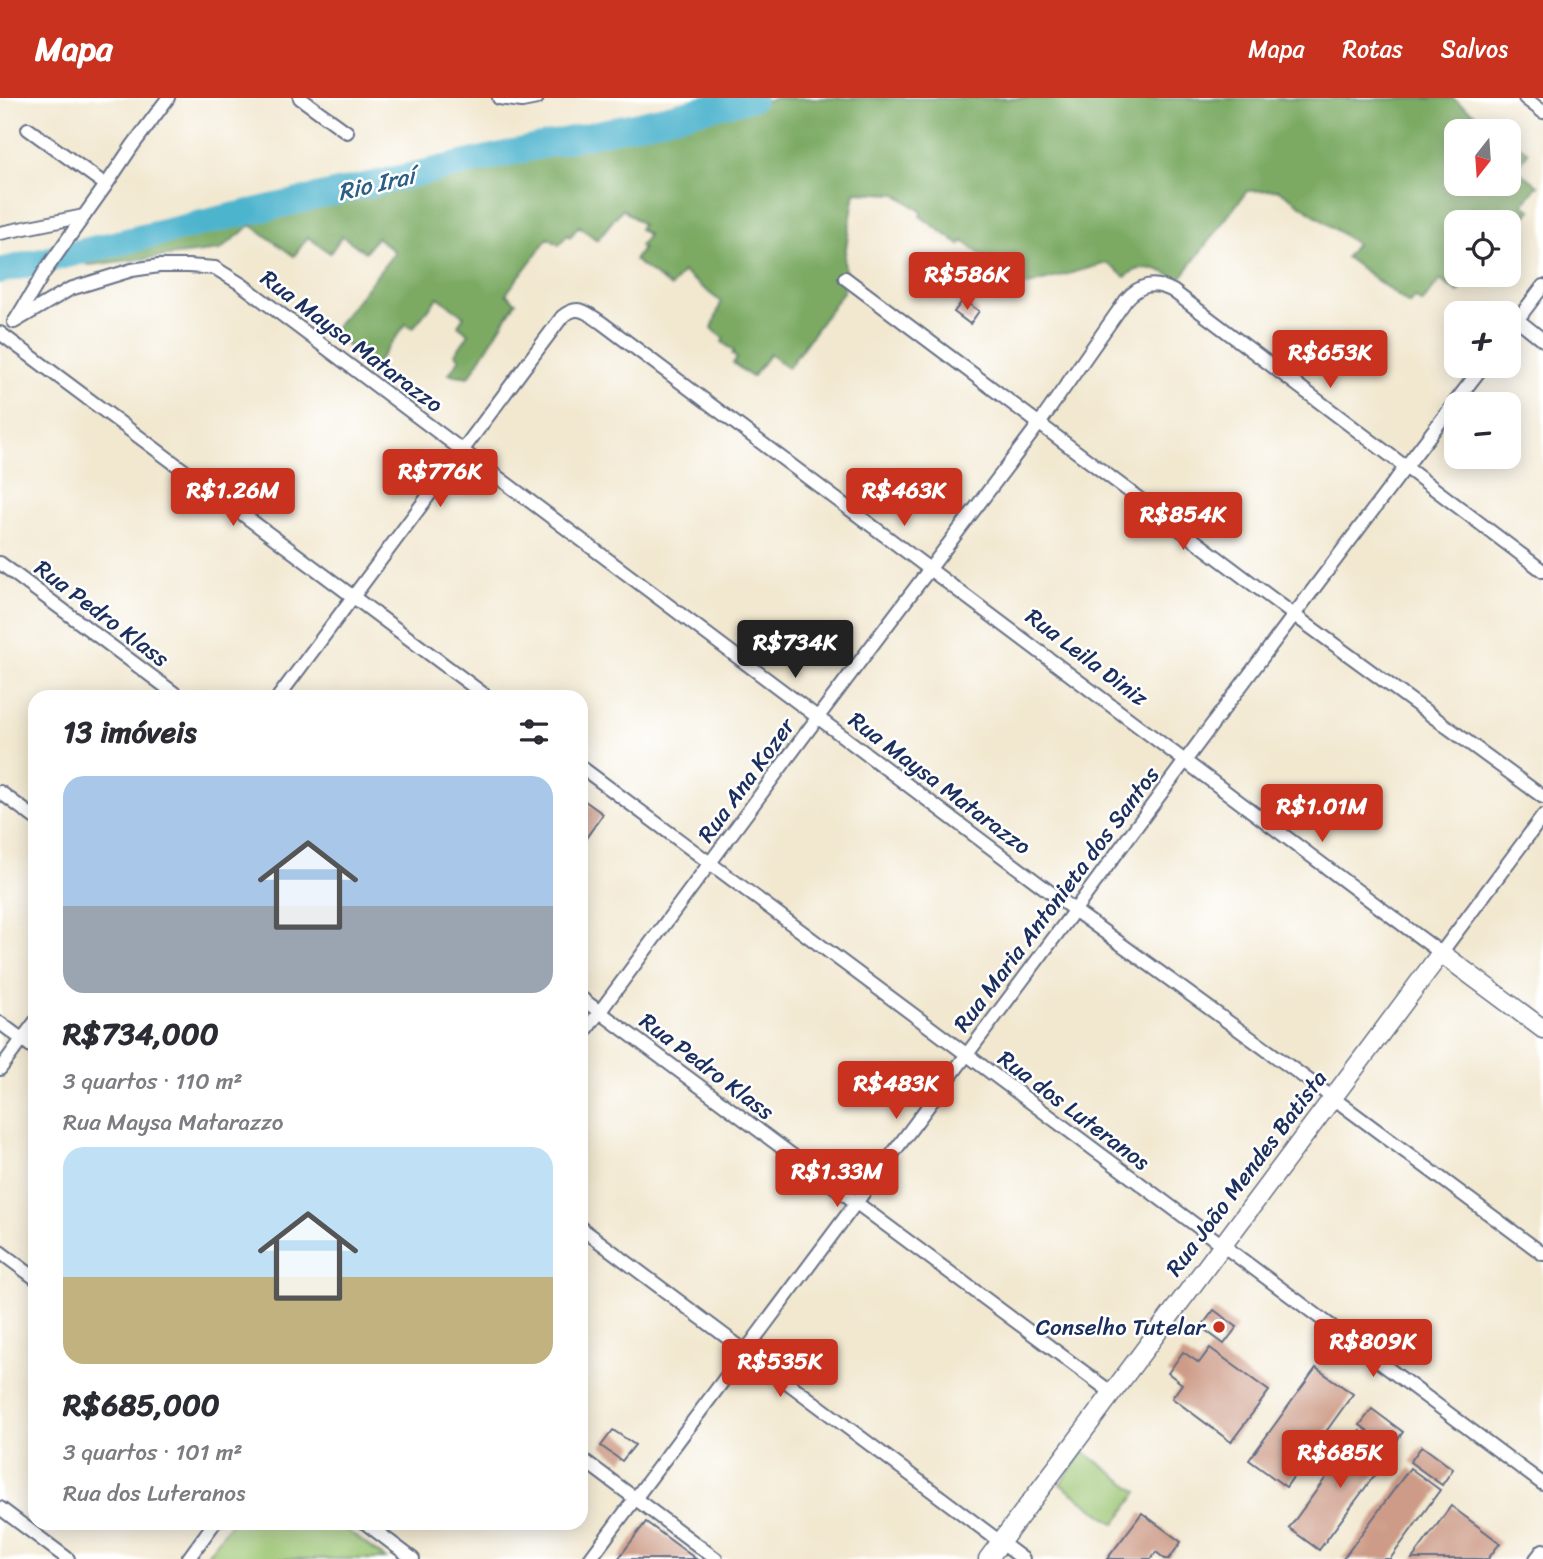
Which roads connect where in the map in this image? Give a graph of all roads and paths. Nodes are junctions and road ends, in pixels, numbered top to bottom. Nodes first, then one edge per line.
1 (169, 98) edge
2 (300, 98) edge
3 (499, 98) edge
4 (537, 98) edge
5 (1525, 98) edge
6 (1543, 112) edge
7 (28, 129) dead end
8 (347, 132) dead end
9 (106, 185) junction
10 (84, 216) junction
11 (0, 233) edge
12 (845, 278) dead end
13 (1543, 286) edge
14 (1521, 316) edge
15 (14, 322) junction
16 (1521, 322) edge
17 (0, 332) edge
18 (1543, 340) edge
19 (1474, 378) edge
20 (1039, 424) junction
21 (463, 451) junction
22 (1404, 467) junction
23 (0, 563) edge
24 (931, 569) junction
25 (1543, 571) edge
26 (354, 597) junction
27 (1294, 615) junction
28 (170, 690) edge
29 (284, 690) edge
30 (478, 690) edge
31 (818, 718) junction
32 (1184, 762) junction
33 (588, 772) edge
34 (0, 792) edge
35 (1543, 797) edge
36 (28, 813) edge
37 (1543, 816) edge
38 (710, 864) junction
39 (1074, 910) junction
40 (1441, 953) junction
41 (588, 1003) edge
42 (600, 1012) junction
43 (0, 1023) edge
44 (588, 1028) edge
45 (1543, 1029) edge
46 (28, 1032) edge
47 (22, 1040) junction
48 (28, 1044) edge
49 (966, 1055) junction
50 (0, 1069) edge
51 (1333, 1098) junction
52 (856, 1203) junction
53 (588, 1233) edge
54 (1222, 1246) junction
55 (0, 1252) edge
56 (1543, 1254) edge
57 (28, 1273) edge
58 (746, 1352) junction
59 (1112, 1393) junction
60 (588, 1463) edge
61 (1543, 1484) edge
62 (635, 1499) junction
63 (0, 1508) edge
64 (28, 1529) edge
65 (29, 1530) edge
66 (209, 1530) edge
67 (375, 1530) edge
68 (1000, 1542) junction
69 (1543, 1550) edge
70 (68, 1559) edge
71 (188, 1559) edge
72 (413, 1559) edge
73 (590, 1559) edge
74 (716, 1559) edge
75 (988, 1559) edge
76 (1023, 1559) edge
77 (1536, 1559) edge

1 - 9 street
2 - 8 street
3 - 4 street
5 - 6 street
7 - 9 street
9 - 10 street
10 - 11 street
10 - 15 street
12 - 20 street
13 - 14 street
15 - 17 street, Rua Maysa Matarazzo
15 - 21 street, Rua Maysa Matarazzo
16 - 18 street
17 - 26 street
19 - 22 street, Rua Maria Antonieta dos Santos
20 - 22 street, Rua Ana Kozer
20 - 24 street, Rua Ana Kozer
20 - 27 street
21 - 24 street, Rua Leila Diniz
21 - 26 street
21 - 31 street, Rua Maysa Matarazzo
22 - 25 street
22 - 27 street, Rua Maria Antonieta dos Santos
23 - 28 street, Rua Pedro Klass
24 - 31 street, Rua Ana Kozer
24 - 32 street, Rua Leila Diniz
26 - 29 street
26 - 30 street
27 - 32 street, Rua Maria Antonieta dos Santos
27 - 35 street
31 - 38 street, Rua Ana Kozer
31 - 39 street, Rua Maysa Matarazzo
32 - 39 street, Rua Maria Antonieta dos Santos
32 - 40 street, Rua Leila Diniz
33 - 38 street, Rua dos Luteranos
34 - 36 street
37 - 40 street, Rua João Mendes Batista
38 - 42 street, Rua Ana Kozer
38 - 49 street, Rua dos Luteranos
39 - 49 street, Rua Maria Antonieta dos Santos
39 - 51 street, Rua Maysa Matarazzo
40 - 45 street, Rua Leila Diniz
40 - 51 street, Rua João Mendes Batista
41 - 42 street, Rua Pedro Klass
42 - 44 street, Rua Ana Kozer
42 - 52 street, Rua Pedro Klass
43 - 47 street
46 - 47 street
47 - 48 street
47 - 50 street
49 - 52 street, Rua Maria Antonieta dos Santos
49 - 54 street, Rua dos Luteranos
51 - 54 street, Rua João Mendes Batista
51 - 56 street, Rua Maysa Matarazzo
52 - 58 street, Rua Maria Antonieta dos Santos
52 - 59 street, Rua Pedro Klass
53 - 58 street
54 - 59 street, Rua João Mendes Batista
54 - 61 street, Rua dos Luteranos
55 - 57 street
58 - 62 street, Rua Maria Antonieta dos Santos
58 - 68 street
59 - 68 street, Rua João Mendes Batista
60 - 62 street
62 - 73 street, Rua Maria Antonieta dos Santos
62 - 74 street
63 - 64 street
65 - 70 street
66 - 71 street
67 - 72 street
68 - 75 street, Rua João Mendes Batista
68 - 76 street
69 - 77 street

